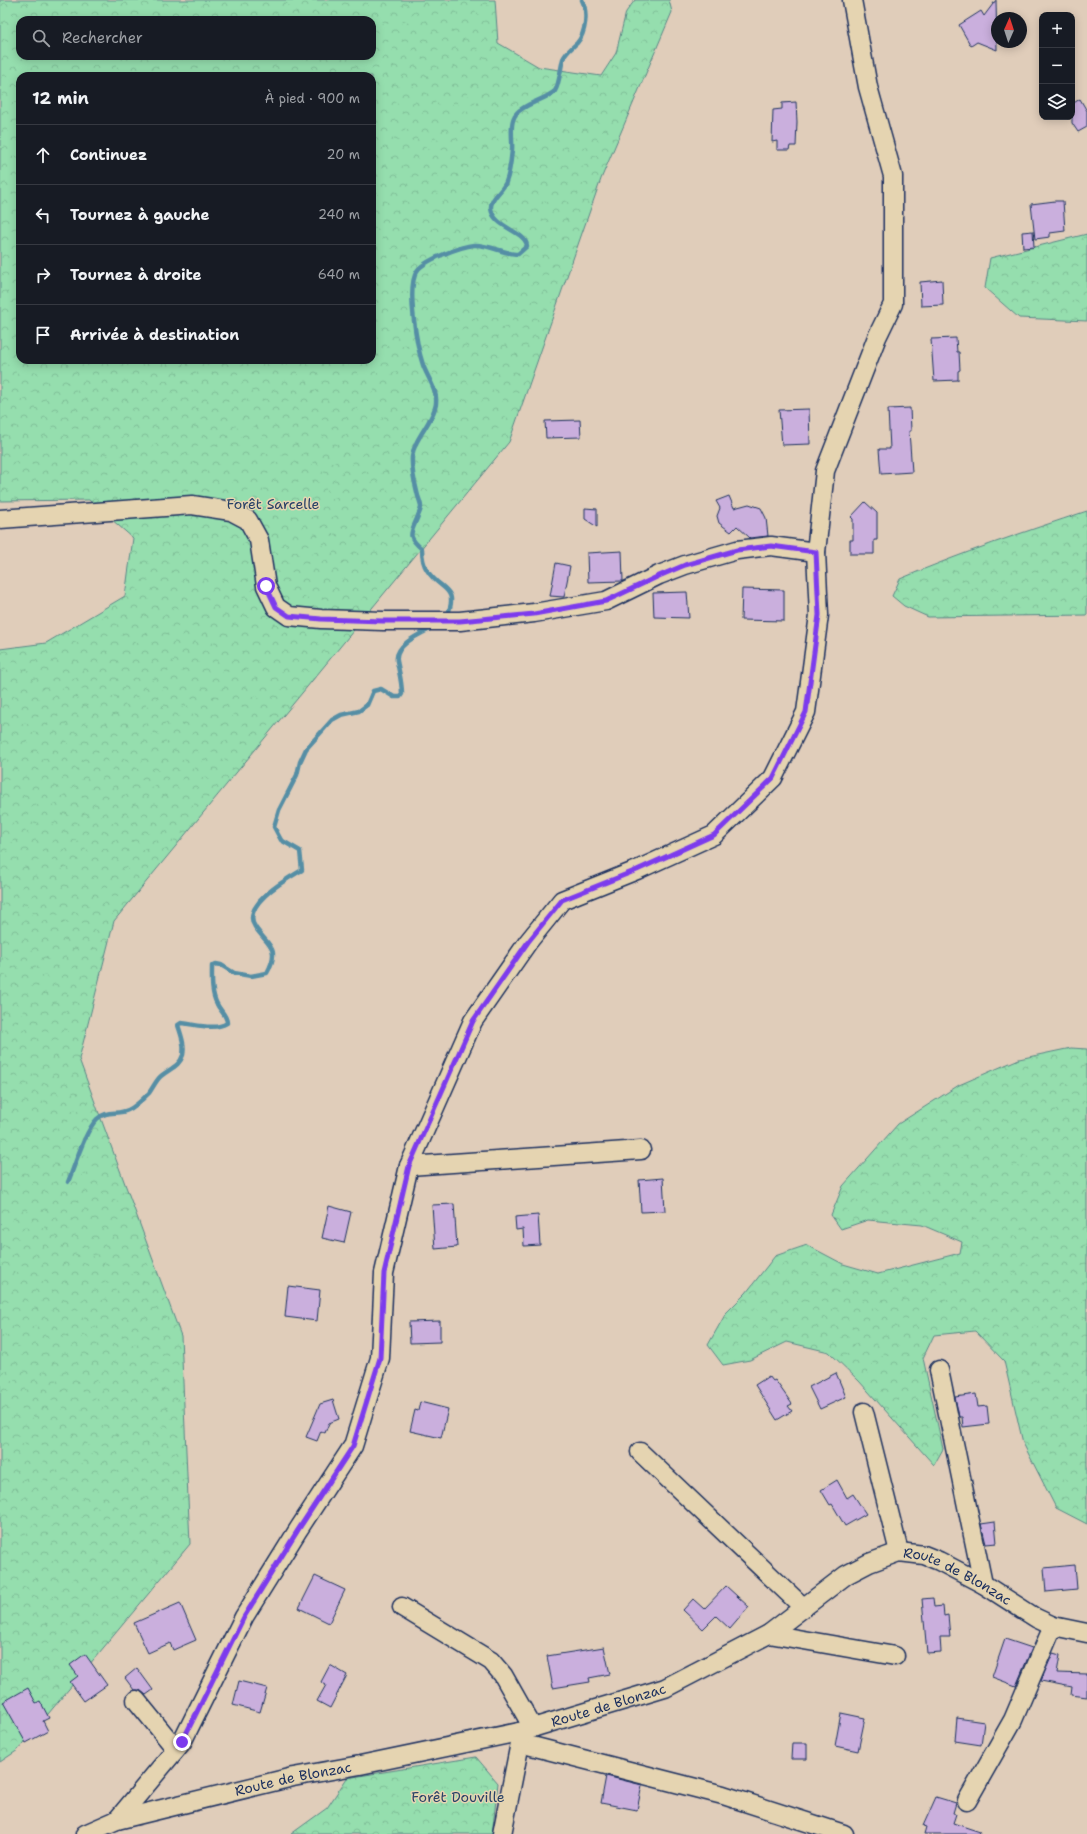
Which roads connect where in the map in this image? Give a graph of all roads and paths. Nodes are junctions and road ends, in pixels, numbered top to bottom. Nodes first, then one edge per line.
1 (852, 0) edge
2 (0, 519) edge
3 (816, 552) junction
4 (641, 1150) dead end
5 (409, 1166) junction
6 (939, 1370) dead end
7 (864, 1412) dead end
8 (640, 1452) dead end
9 (900, 1552) junction
10 (982, 1584) junction
11 (402, 1607) dead end
12 (803, 1607) junction
13 (1053, 1626) junction
14 (1087, 1633) edge
15 (769, 1634) junction
16 (895, 1656) dead end
17 (136, 1700) dead end
18 (524, 1734) junction
19 (176, 1749) junction
20 (967, 1801) dead end
21 (117, 1820) junction
22 (85, 1834) edge
23 (502, 1834) edge
24 (844, 1834) edge

1 - 3 street
2 - 3 street
3 - 5 street
4 - 5 street
5 - 19 street
6 - 10 street
7 - 9 street
8 - 12 street
9 - 10 street, Route de Blonzac
9 - 12 street, Route de Blonzac
10 - 13 street, Route de Blonzac
11 - 18 street
12 - 15 street, Route de Blonzac
13 - 14 street, Route de Blonzac
13 - 20 street
15 - 16 street
15 - 18 street, Route de Blonzac
17 - 19 street
18 - 21 street, Route de Blonzac
18 - 23 street
18 - 24 street
19 - 21 street
21 - 22 street, Route de Blonzac

